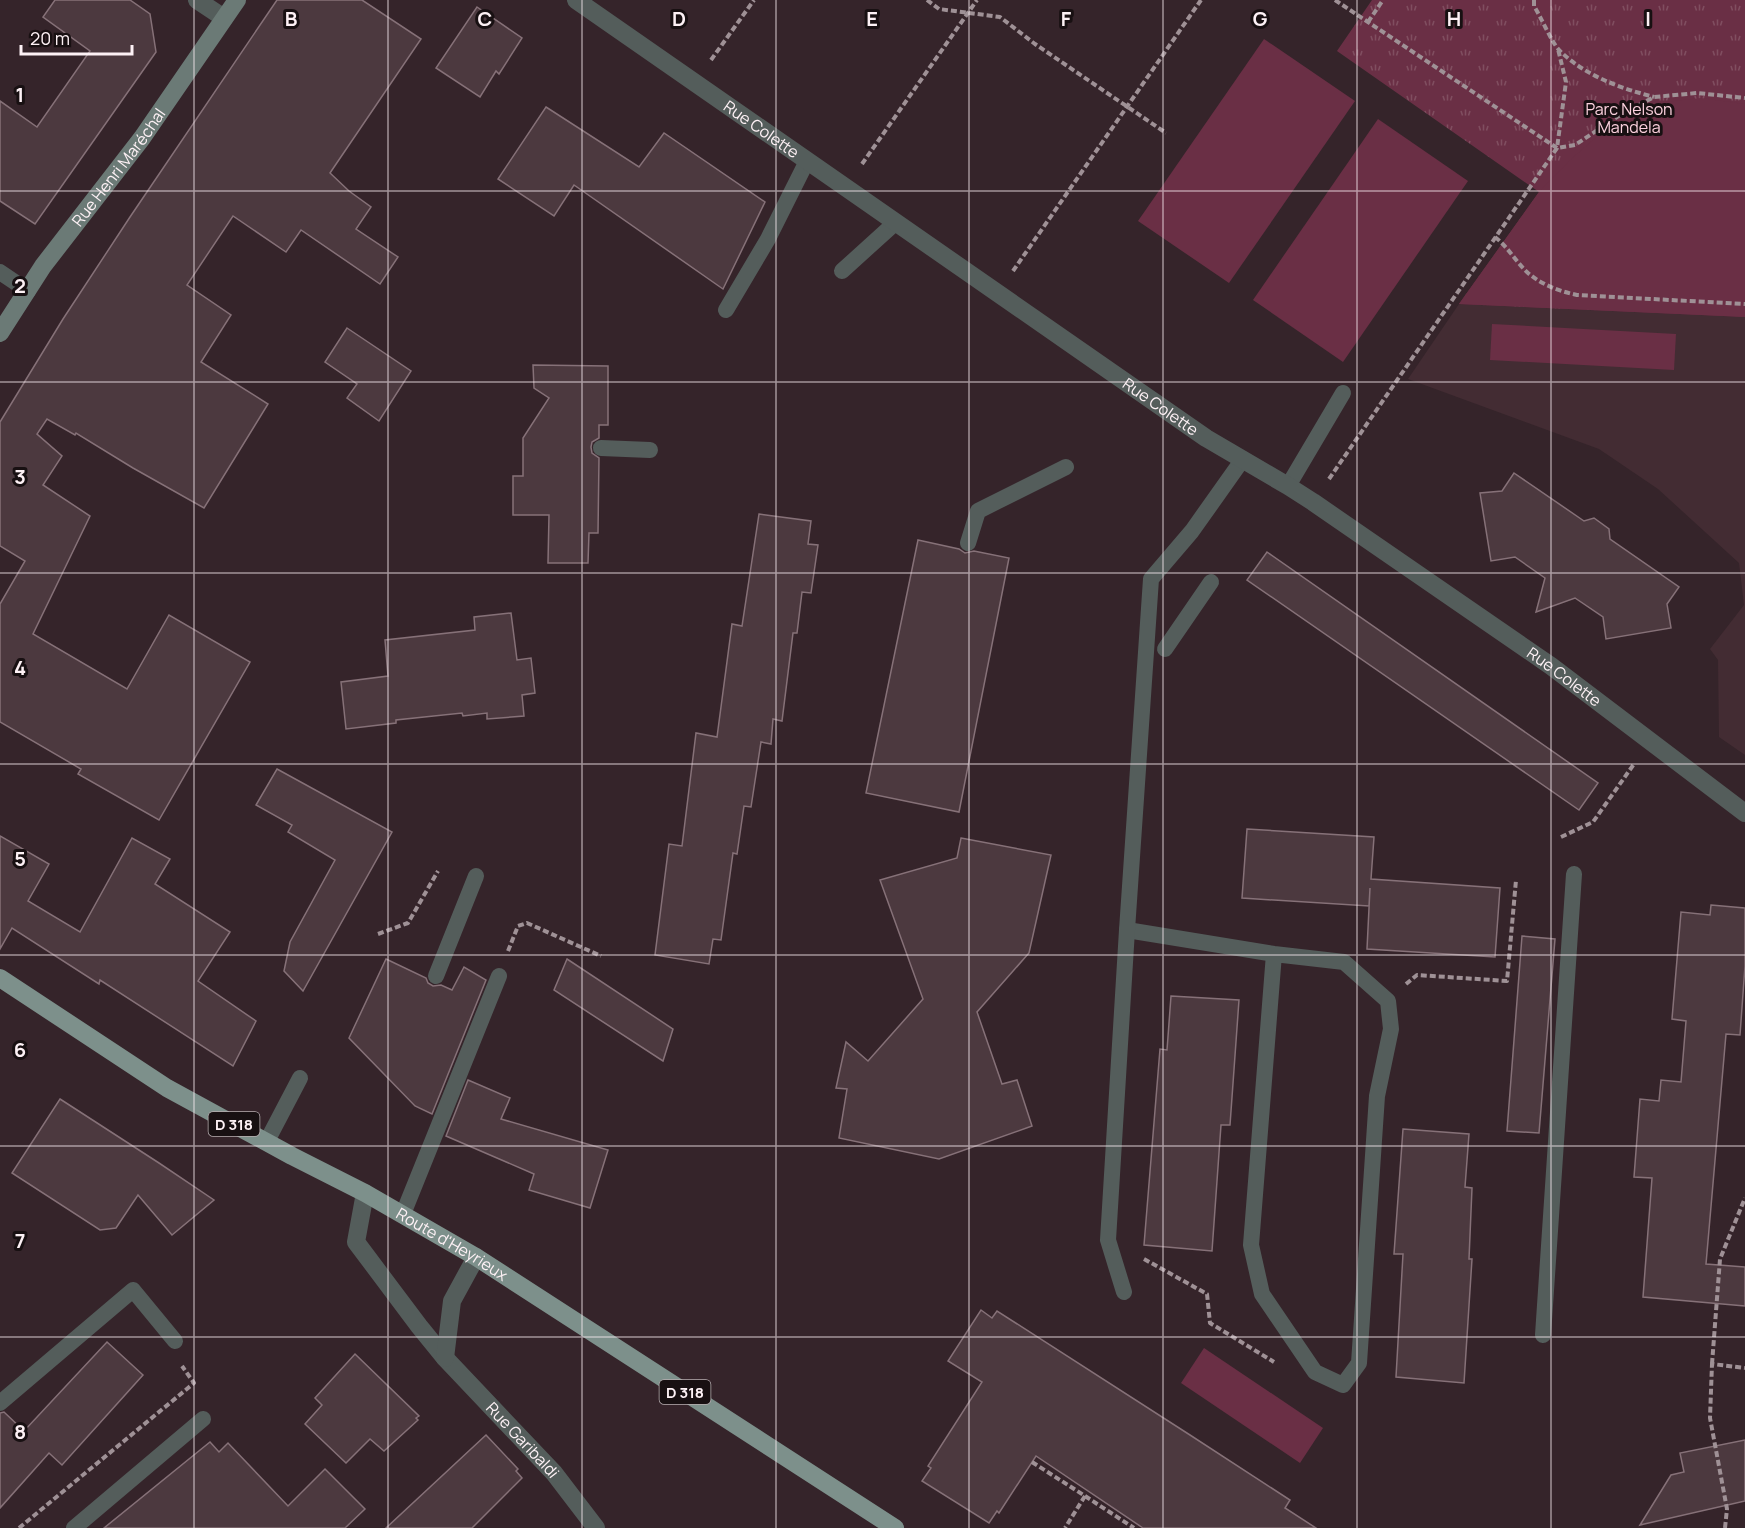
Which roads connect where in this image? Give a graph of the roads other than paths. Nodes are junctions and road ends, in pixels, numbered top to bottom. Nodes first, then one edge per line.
1 (197, 0) edge
2 (237, 0) edge
3 (576, 0) edge
4 (224, 18) junction
5 (807, 161) junction
6 (895, 223) junction
7 (842, 270) dead end
8 (0, 272) edge
9 (28, 291) junction
10 (726, 310) dead end
11 (0, 333) edge
12 (1343, 393) dead end
13 (601, 448) dead end
14 (650, 450) dead end
15 (1243, 459) junction
16 (1066, 467) dead end
17 (1288, 486) junction
18 (968, 543) dead end
19 (1211, 582) dead end
20 (1165, 649) dead end
21 (1745, 813) edge
22 (1574, 874) dead end
23 (476, 876) dead end
24 (1127, 930) junction
25 (1274, 954) junction
26 (436, 976) dead end
27 (499, 976) road end
28 (0, 978) edge
29 (300, 1078) dead end
30 (267, 1141) junction
31 (365, 1193) junction
32 (403, 1214) junction
33 (476, 1257) junction
34 (1124, 1292) dead end
35 (1543, 1335) dead end
36 (175, 1341) road end
37 (445, 1358) junction
38 (0, 1403) edge
39 (203, 1419) dead end
40 (74, 1528) edge
41 (596, 1528) edge
42 (895, 1528) edge

1 - 4 street
2 - 4 street, Rue Henri Maréchal
3 - 5 street, Rue Colette
4 - 9 street, Rue Henri Maréchal
5 - 6 street, Rue Colette
5 - 10 lane
6 - 7 lane
6 - 15 street, Rue Colette
8 - 9 lane
9 - 11 street, Rue Henri Maréchal
12 - 17 lane
13 - 14 lane
15 - 17 street, Rue Colette
15 - 24 lane
16 - 18 lane
17 - 21 street, Rue Colette
19 - 20 lane
22 - 35 lane
23 - 26 lane
24 - 25 lane
24 - 34 lane
25 - 25 lane
27 - 32 lane
28 - 30 main road, Route d'Heyrieux / D 318
29 - 30 lane
30 - 31 main road, Route d'Heyrieux / D 318
31 - 32 main road, Route d'Heyrieux / D 318
31 - 37 street, Rue Garibaldi
32 - 33 main road, Route d'Heyrieux / D 318
33 - 37 street
33 - 42 main road, Route d'Heyrieux / D 318
36 - 38 lane
37 - 41 street, Rue Garibaldi
39 - 40 lane

